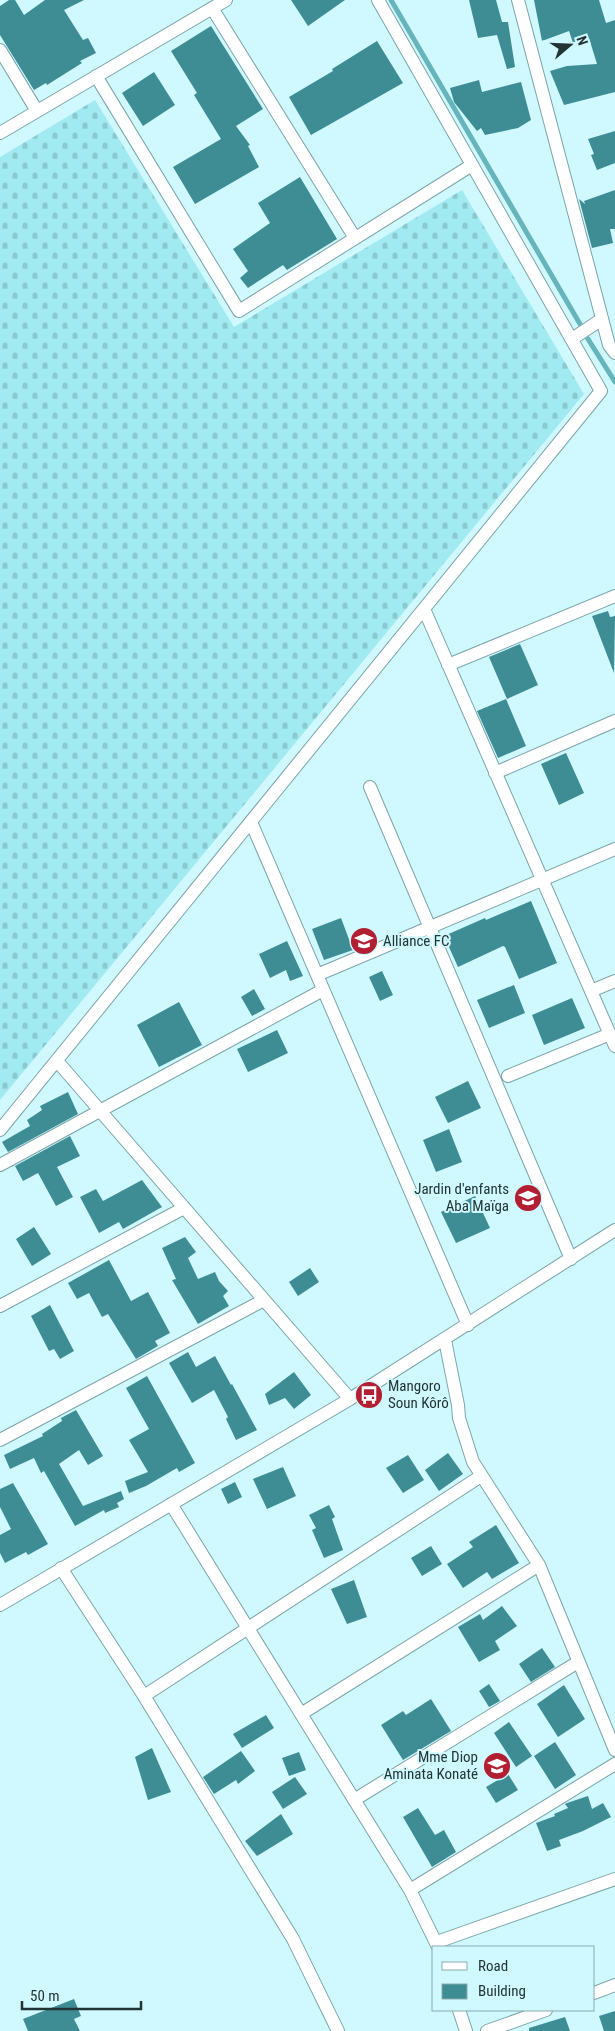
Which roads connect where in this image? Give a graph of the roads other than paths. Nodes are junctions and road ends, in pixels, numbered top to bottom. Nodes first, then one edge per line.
1 (226, 0) edge
2 (378, 0) edge
3 (518, 0) edge
4 (212, 8) junction
5 (0, 50) edge
6 (96, 76) junction
7 (37, 111) junction
8 (0, 133) edge
9 (472, 165) junction
10 (355, 238) junction
11 (602, 320) junction
12 (572, 339) junction
13 (613, 346) edge
14 (615, 596) edge
15 (424, 609) junction
16 (448, 665) junction
17 (615, 721) edge
18 (495, 773) junction
19 (370, 787) dead end
20 (251, 822) junction
21 (615, 849) edge
22 (542, 880) junction
23 (430, 928) junction
24 (317, 975) junction
25 (615, 980) edge
26 (323, 990) junction
27 (591, 991) junction
28 (612, 1040) edge
29 (57, 1061) junction
30 (508, 1076) dead end
31 (99, 1110) junction
32 (0, 1130) edge
33 (0, 1165) edge
34 (184, 1208) junction
35 (615, 1230) edge
36 (571, 1258) junction
37 (264, 1300) junction
38 (0, 1306) edge
39 (468, 1325) junction
40 (444, 1340) junction
41 (350, 1399) junction
42 (0, 1440) edge
43 (481, 1476) junction
44 (171, 1504) junction
45 (539, 1565) junction
46 (61, 1568) junction
47 (0, 1605) edge
48 (247, 1627) junction
49 (578, 1662) junction
50 (144, 1696) junction
51 (301, 1714) junction
52 (615, 1750) edge
53 (615, 1764) edge
54 (354, 1800) junction
55 (615, 1879) edge
56 (410, 1890) junction
57 (437, 1945) edge
58 (615, 1985) edge
59 (595, 1993) edge
60 (459, 2011) edge
61 (543, 2011) edge
62 (338, 2031) edge
63 (466, 2031) edge
64 (487, 2031) edge

1 - 4 street
2 - 9 street
3 - 11 street
4 - 6 street
4 - 10 street
5 - 7 street
6 - 7 street
6 - 10 street
7 - 8 street
9 - 10 street
9 - 12 street
11 - 12 street
11 - 13 street
12 - 15 street
14 - 16 street
15 - 16 street
15 - 20 street
16 - 18 street
17 - 18 street
18 - 22 street
19 - 23 street
20 - 24 street
20 - 29 street
21 - 22 street
22 - 23 street
22 - 27 street
23 - 24 street
23 - 36 street
24 - 26 street
25 - 27 street
26 - 31 street
26 - 39 street
27 - 28 street
28 - 30 street
29 - 31 street
29 - 32 street
31 - 33 street
31 - 34 street
34 - 37 street
34 - 38 street
35 - 36 street
36 - 39 street
37 - 41 street
37 - 42 street
39 - 40 street
40 - 41 street
40 - 43 street
41 - 44 street
43 - 45 street
43 - 48 street
44 - 46 street
44 - 48 street
45 - 49 street
45 - 51 street
46 - 47 street
46 - 50 street
48 - 50 street
48 - 51 street
49 - 52 street
49 - 54 street
50 - 62 street
51 - 54 street
53 - 56 street
54 - 56 street
55 - 57 street
56 - 57 street
58 - 59 street
60 - 63 street
61 - 64 street

